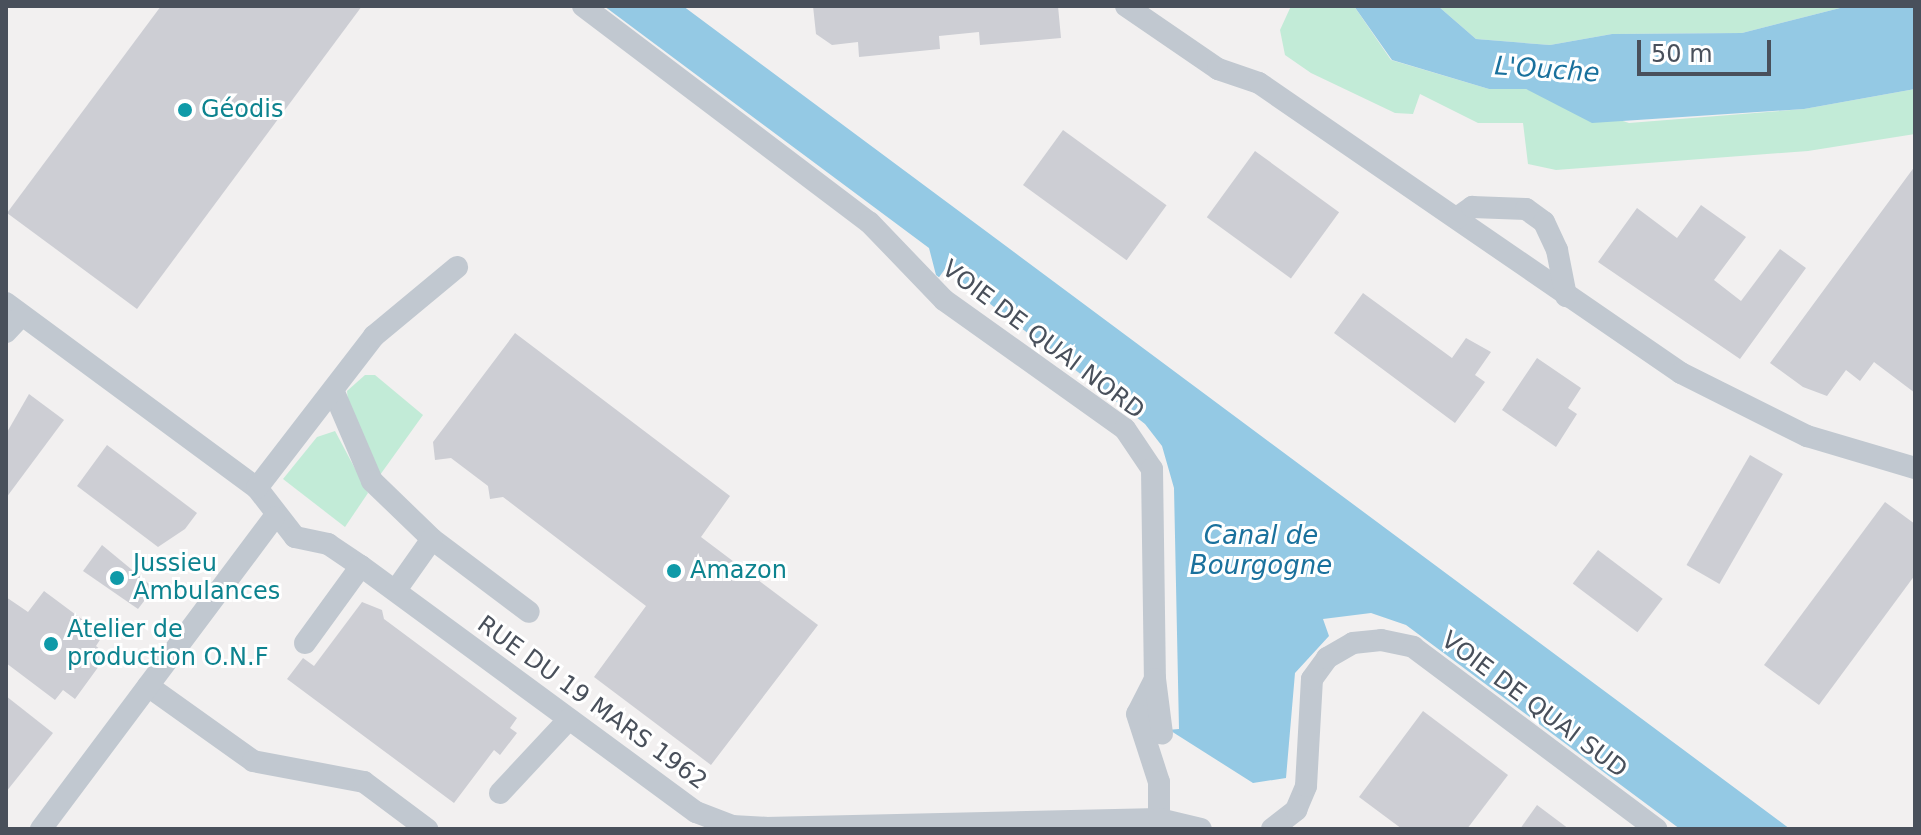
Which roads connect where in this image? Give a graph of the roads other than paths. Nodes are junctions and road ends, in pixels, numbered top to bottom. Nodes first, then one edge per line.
1 (583, 6) edge
2 (1126, 6) edge
3 (1457, 218) junction
4 (457, 267) dead end
5 (1566, 296) junction
6 (14, 309) edge
7 (6, 332) edge
8 (333, 390) junction
9 (1915, 468) edge
10 (257, 488) junction
11 (274, 518) junction
12 (432, 539) junction
13 (361, 566) junction
14 (396, 590) junction
15 (529, 612) dead end
16 (305, 643) dead end
17 (1155, 679) junction
18 (148, 686) junction
19 (569, 719) junction
20 (1162, 734) dead end
21 (500, 793) dead end
22 (1159, 819) junction
23 (41, 829) edge
24 (427, 829) edge
25 (1201, 829) edge
26 (1272, 829) edge
27 (1656, 829) edge

1 - 17 street, VOIE DE QUAI NORD
2 - 3 street
3 - 5 street
3 - 5 street
4 - 8 street
5 - 9 street
6 - 7 street
6 - 10 street
8 - 10 street
8 - 12 street
10 - 11 street
11 - 13 street, RUE DU 19 MARS 1962
11 - 18 street
12 - 14 street
12 - 15 street
13 - 14 street, RUE DU 19 MARS 1962
13 - 16 street
14 - 19 street, RUE DU 19 MARS 1962
17 - 20 street, VOIE DE QUAI NORD
17 - 22 street, VOIE DE QUAI NORD
18 - 23 street
18 - 24 street
19 - 21 street
19 - 22 street, RUE DU 19 MARS 1962
22 - 25 street, RUE DU 19 MARS 1962
26 - 27 street, VOIE DE QUAI SUD

